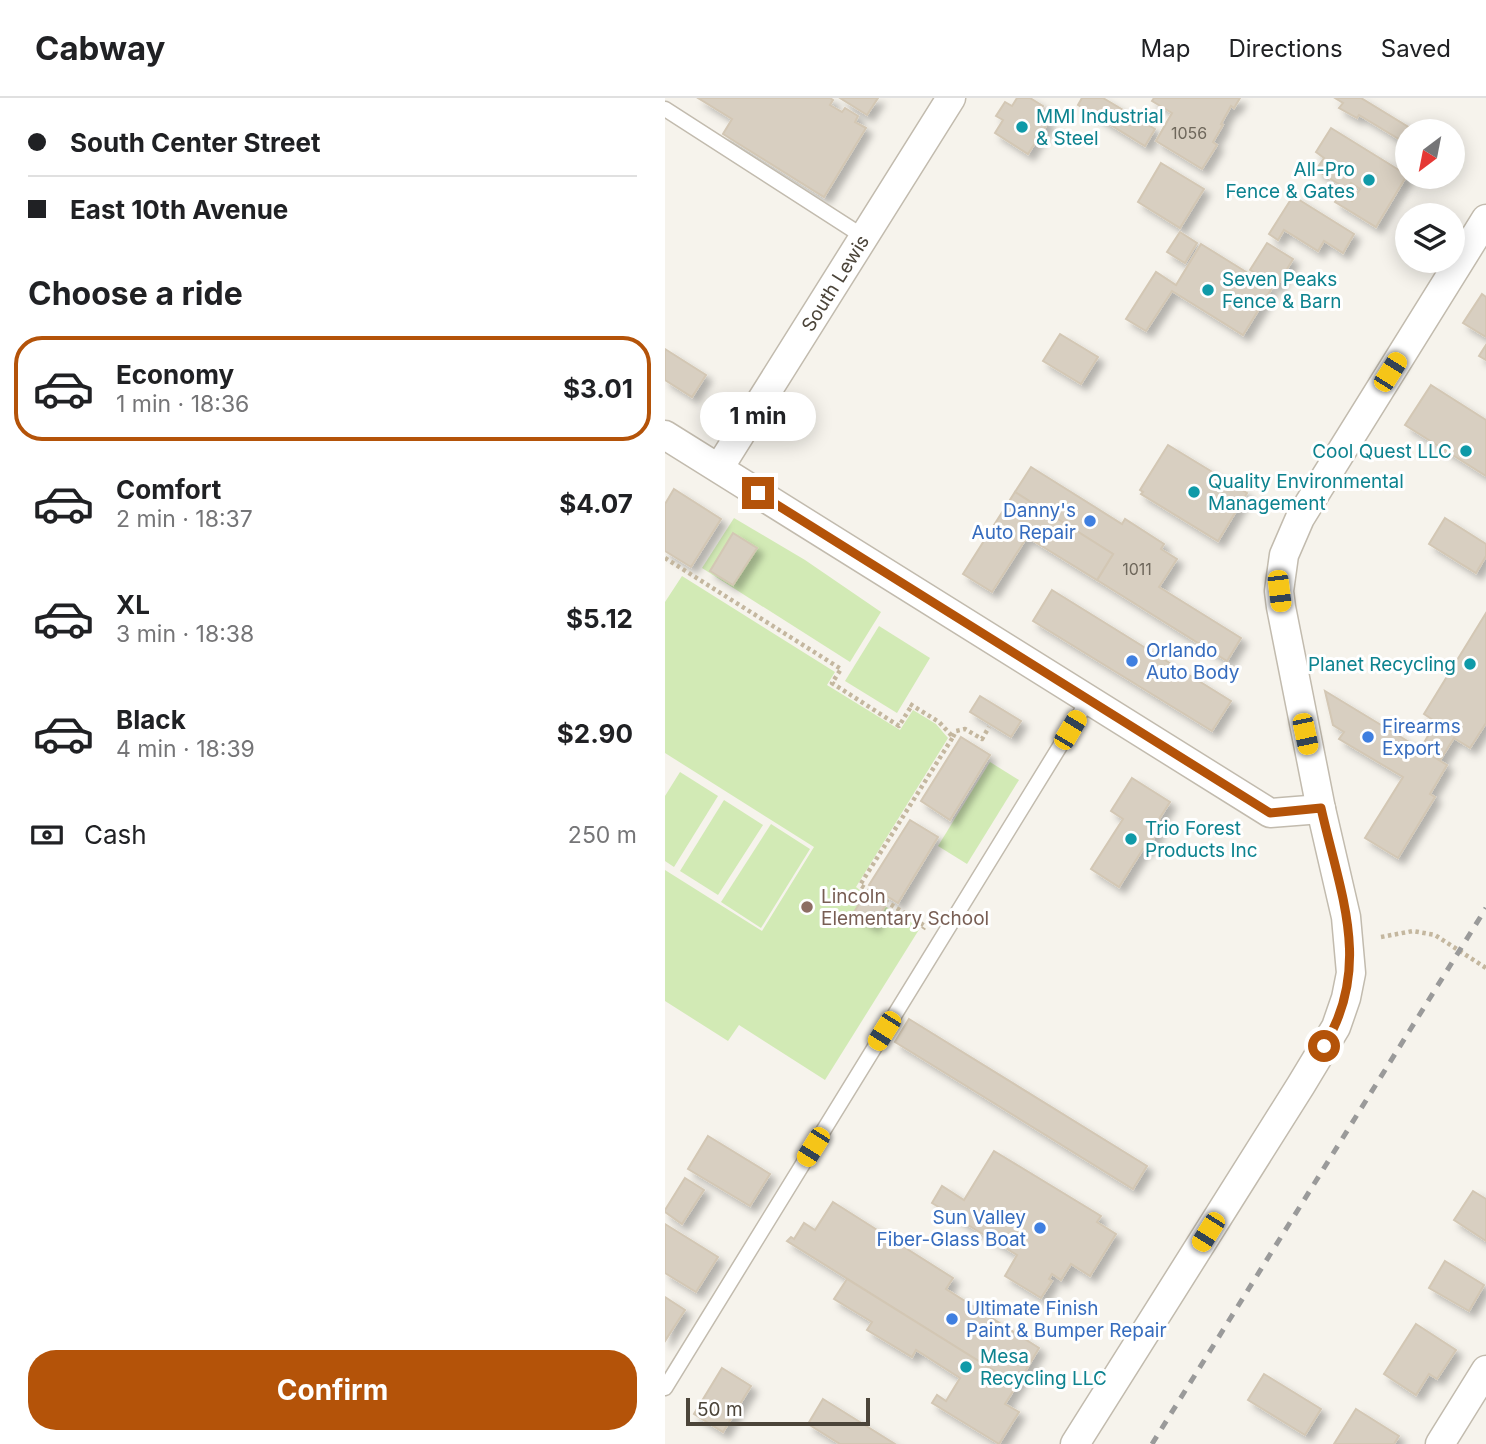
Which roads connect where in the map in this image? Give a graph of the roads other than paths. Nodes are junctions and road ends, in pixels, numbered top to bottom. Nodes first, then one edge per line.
1 (951, 98) edge
2 (665, 109) edge
3 (1486, 219) edge
4 (864, 237) junction
5 (665, 435) edge
6 (719, 468) junction
7 (1089, 699) junction
8 (1321, 808) junction
9 (1486, 1370) edge
10 (665, 1388) edge
11 (1075, 1444) edge
12 (1440, 1444) edge

1 - 4 street, South Lewis
2 - 4 lane
3 - 8 street
4 - 6 street, South Lewis
5 - 6 street
6 - 7 street
7 - 8 street
7 - 10 lane
8 - 11 street
9 - 12 street

